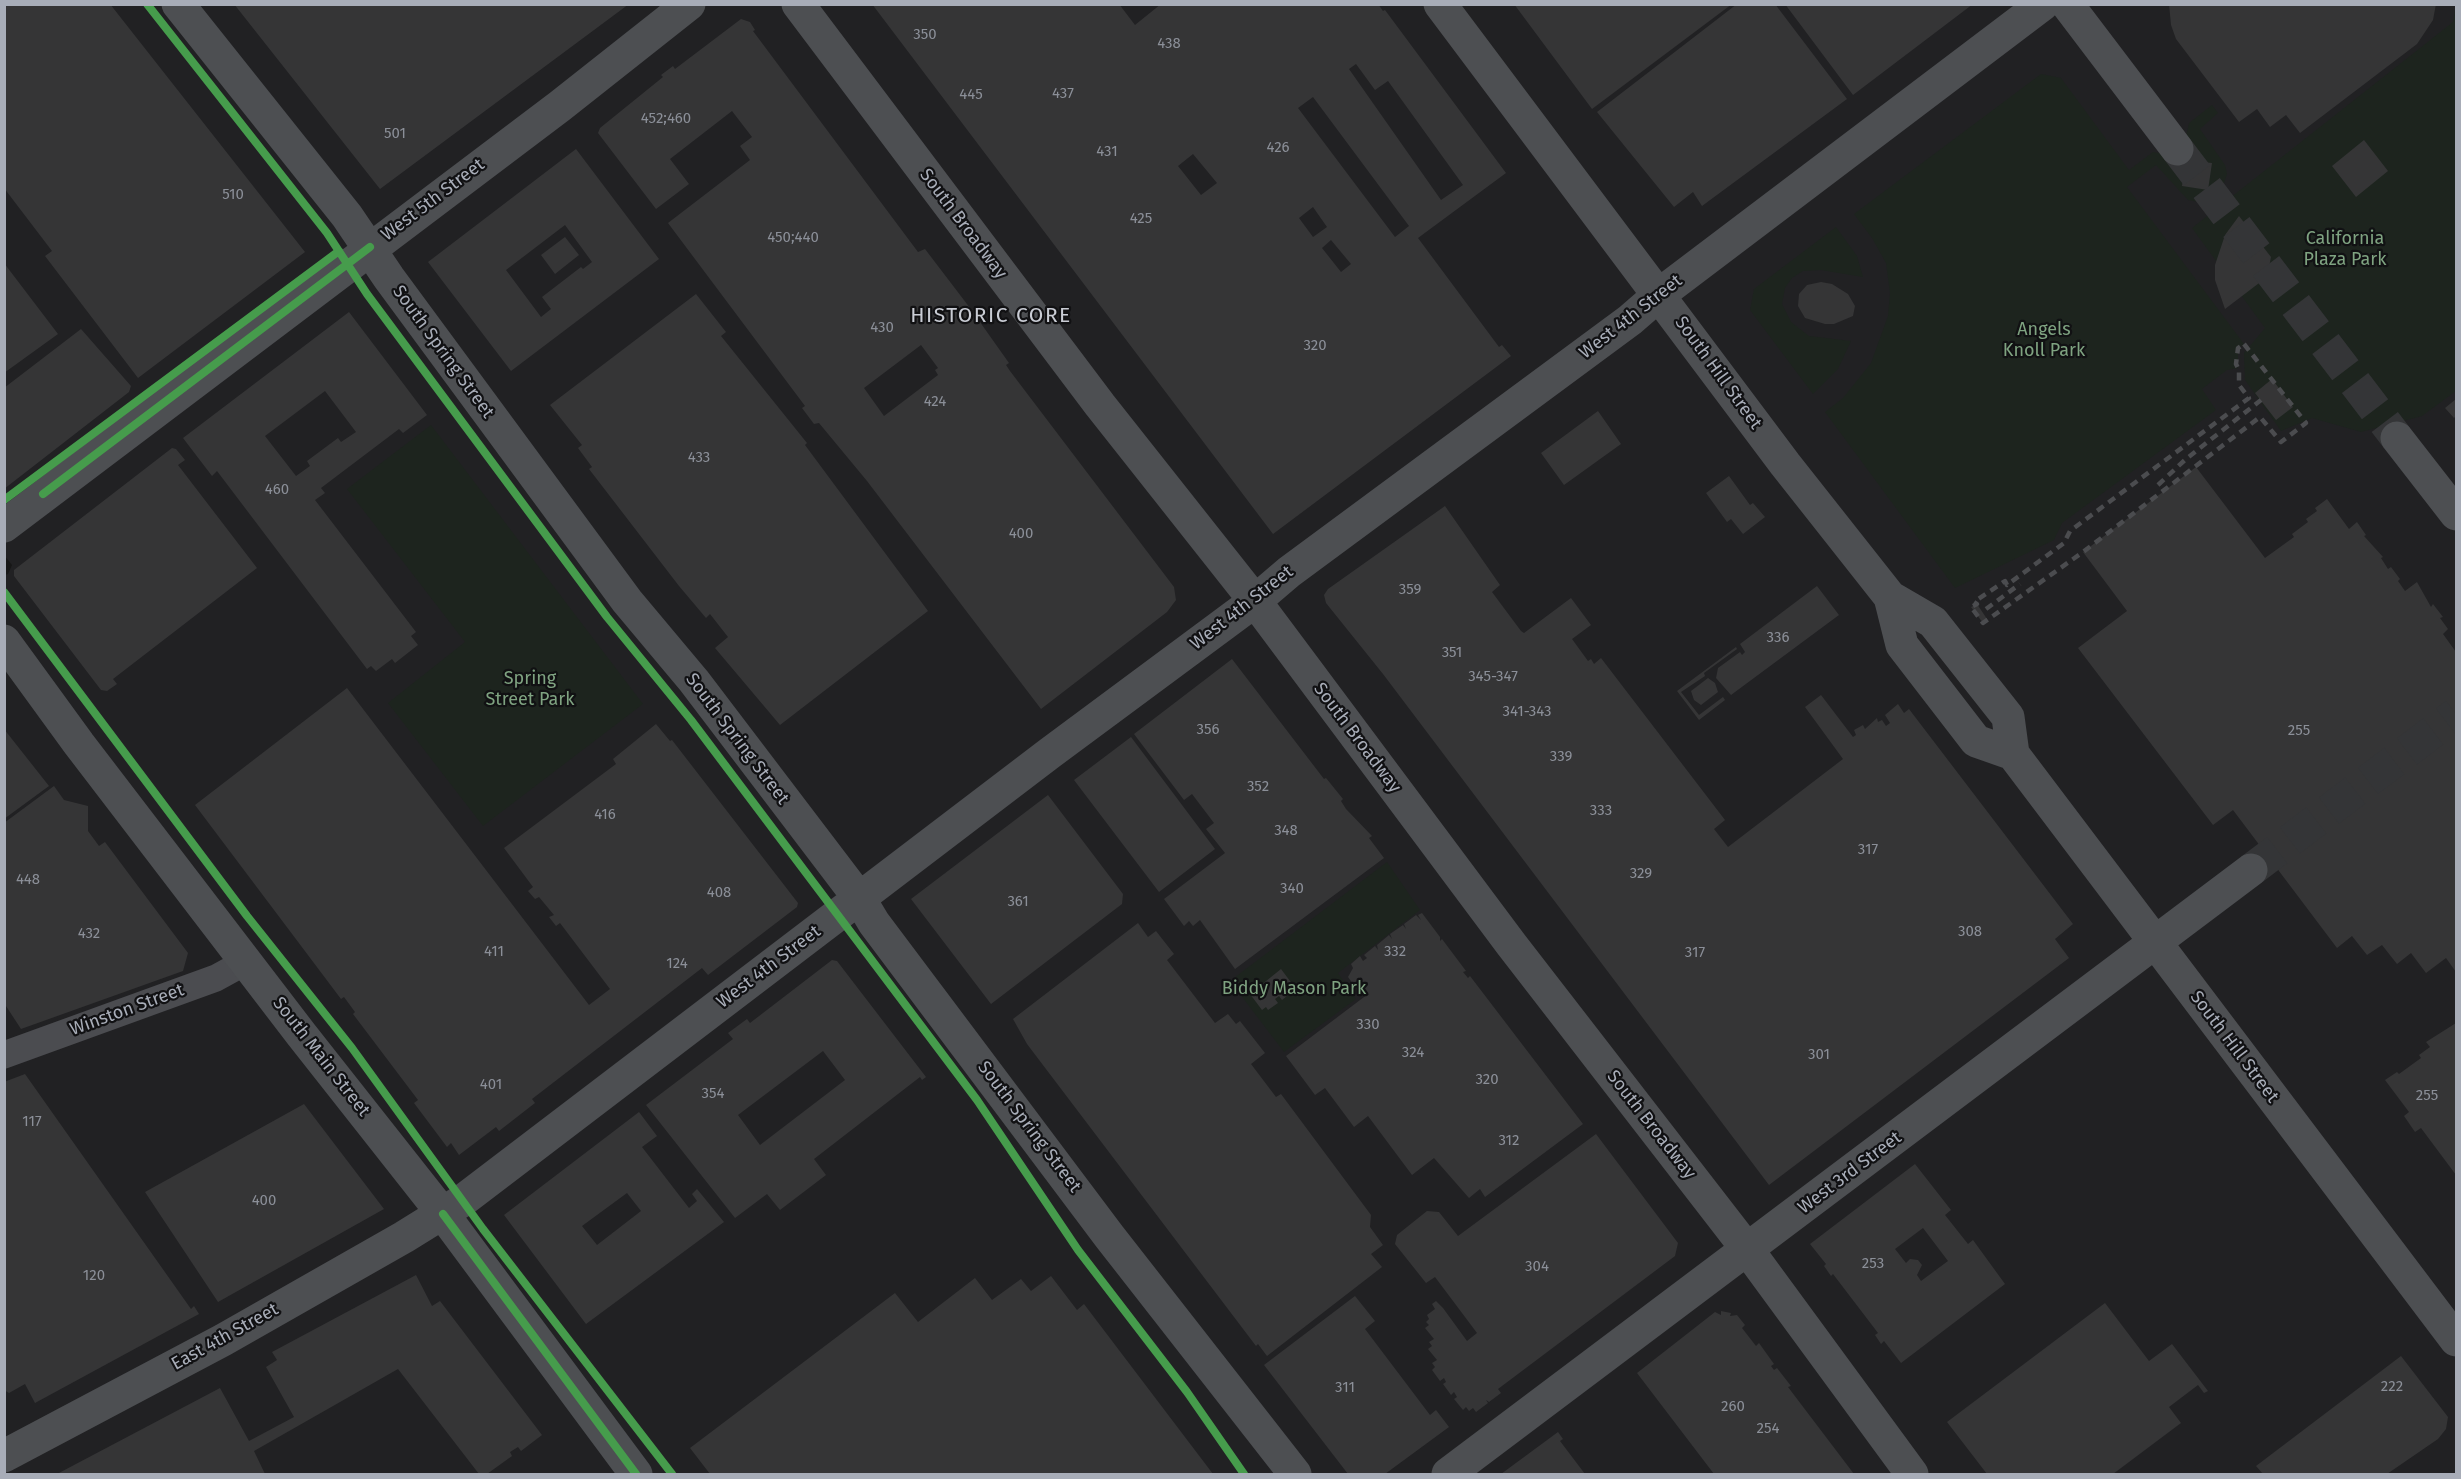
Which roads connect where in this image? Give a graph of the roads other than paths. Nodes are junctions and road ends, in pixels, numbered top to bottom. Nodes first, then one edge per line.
1 (178, 4) edge
2 (688, 4) edge
3 (798, 4) edge
4 (1440, 4) edge
5 (2043, 4) edge
6 (2067, 4) edge
7 (2177, 149) tunnel mouth
8 (370, 248) junction
9 (1660, 294) junction
10 (2397, 438) tunnel mouth
11 (2457, 514) edge
12 (4, 526) edge
13 (1255, 601) junction
14 (4, 640) edge
15 (2251, 870) tunnel mouth
16 (860, 898) junction
17 (2155, 943) junction
18 (247, 962) junction
19 (4, 1055) edge
20 (443, 1214) junction
21 (1747, 1249) junction
22 (2457, 1340) edge
23 (4, 1456) edge
24 (636, 1474) edge
25 (1295, 1474) edge
26 (1448, 1474) edge
27 (1912, 1474) edge

1 - 8 main road, South Spring Street
2 - 8 main road, West 5th Street
3 - 13 main road, South Broadway
4 - 9 main road, South Hill Street
5 - 9 main road, West 4th Street
6 - 7 main road
8 - 12 main road, West 5th Street
8 - 16 main road, South Spring Street
9 - 13 main road, West 4th Street
9 - 17 main road, South Hill Street
10 - 11 main road
13 - 16 main road, West 4th Street
13 - 21 main road, South Broadway
14 - 18 main road, South Main Street
15 - 17 main road, West 3rd Street
16 - 20 main road, West 4th Street
16 - 25 main road, South Spring Street
17 - 21 main road, West 3rd Street
17 - 22 main road, South Hill Street
18 - 19 street, Winston Street
18 - 20 main road, South Main Street
20 - 23 main road, East 4th Street
20 - 24 main road, South Main Street
21 - 26 main road, West 3rd Street
21 - 27 main road, South Broadway

